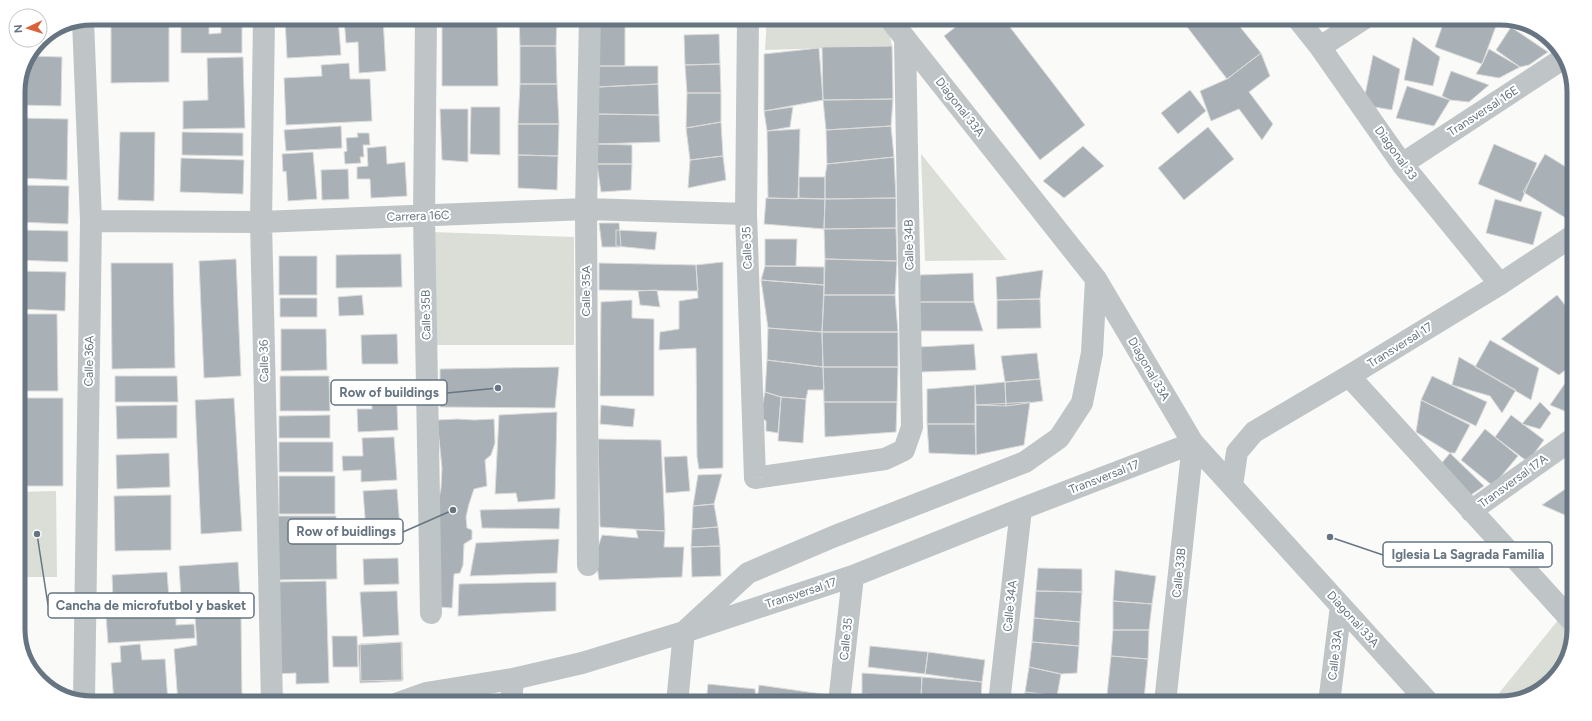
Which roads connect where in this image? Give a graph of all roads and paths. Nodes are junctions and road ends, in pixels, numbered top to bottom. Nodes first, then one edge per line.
1 (264, 25) edge
2 (426, 25) edge
3 (590, 25) edge
4 (748, 25) edge
5 (895, 25) edge
6 (1303, 25) edge
7 (1354, 25) edge
8 (83, 26) edge
9 (905, 38) junction
10 (1320, 47) junction
11 (1559, 61) edge
12 (1402, 164) junction
13 (586, 209) junction
14 (746, 214) junction
15 (424, 216) junction
16 (91, 221) junction
17 (261, 222) junction
18 (1567, 240) edge
19 (1096, 279) junction
20 (1500, 284) junction
21 (1349, 376) junction
22 (1192, 443) junction
23 (1567, 443) edge
24 (755, 478) joint
25 (1232, 486) junction
26 (1021, 509) junction
27 (1471, 511) junction
28 (588, 565) dead end
29 (854, 576) junction
30 (1341, 606) junction
31 (1567, 612) edge
32 (431, 613) dead end
33 (684, 632) junction
34 (513, 679) junction
35 (84, 695) edge
36 (272, 696) edge
37 (418, 696) edge
38 (512, 696) edge
39 (677, 696) edge
40 (840, 696) edge
41 (1000, 696) edge
42 (1166, 696) edge
43 (1330, 696) edge
44 (1424, 696) edge

1 - 17 street, Calle 36
2 - 15 street, Calle 35B
3 - 13 street, Calle 35A
4 - 14 street, Calle 35
5 - 9 street, Diagonal 33A
6 - 10 street, Diagonal 33
7 - 10 street
8 - 16 street, Calle 36A
9 - 19 street, Diagonal 33A
9 - 24 street, Calle 34B
10 - 12 street, Diagonal 33
11 - 12 street, Transversal 16E
12 - 20 street, Diagonal 33
13 - 14 street, Carrera 16C
13 - 15 street, Carrera 16C
13 - 28 street, Calle 35A
14 - 24 street, Calle 35
15 - 17 street, Carrera 16C
15 - 32 street, Calle 35B
16 - 17 street, Carrera 16C
16 - 35 street, Calle 36A
17 - 36 street, Calle 36
18 - 20 street, Transversal 17
19 - 22 street, Diagonal 33A
19 - 33 street
20 - 21 street, Transversal 17
21 - 25 street, Transversal 17
21 - 27 street
22 - 25 street, Diagonal 33A
22 - 26 street, Transversal 17
22 - 42 street, Calle 33B
23 - 27 street, Transversal 17A
25 - 30 street, Diagonal 33A
26 - 29 street, Transversal 17
26 - 41 street, Calle 34A
27 - 31 street
29 - 33 street, Transversal 17
29 - 40 street, Calle 35
30 - 43 street, Calle 33A
30 - 44 street, Diagonal 33A
33 - 34 street, Transversal 17
33 - 39 street
34 - 37 street, Transversal 17
34 - 38 street

